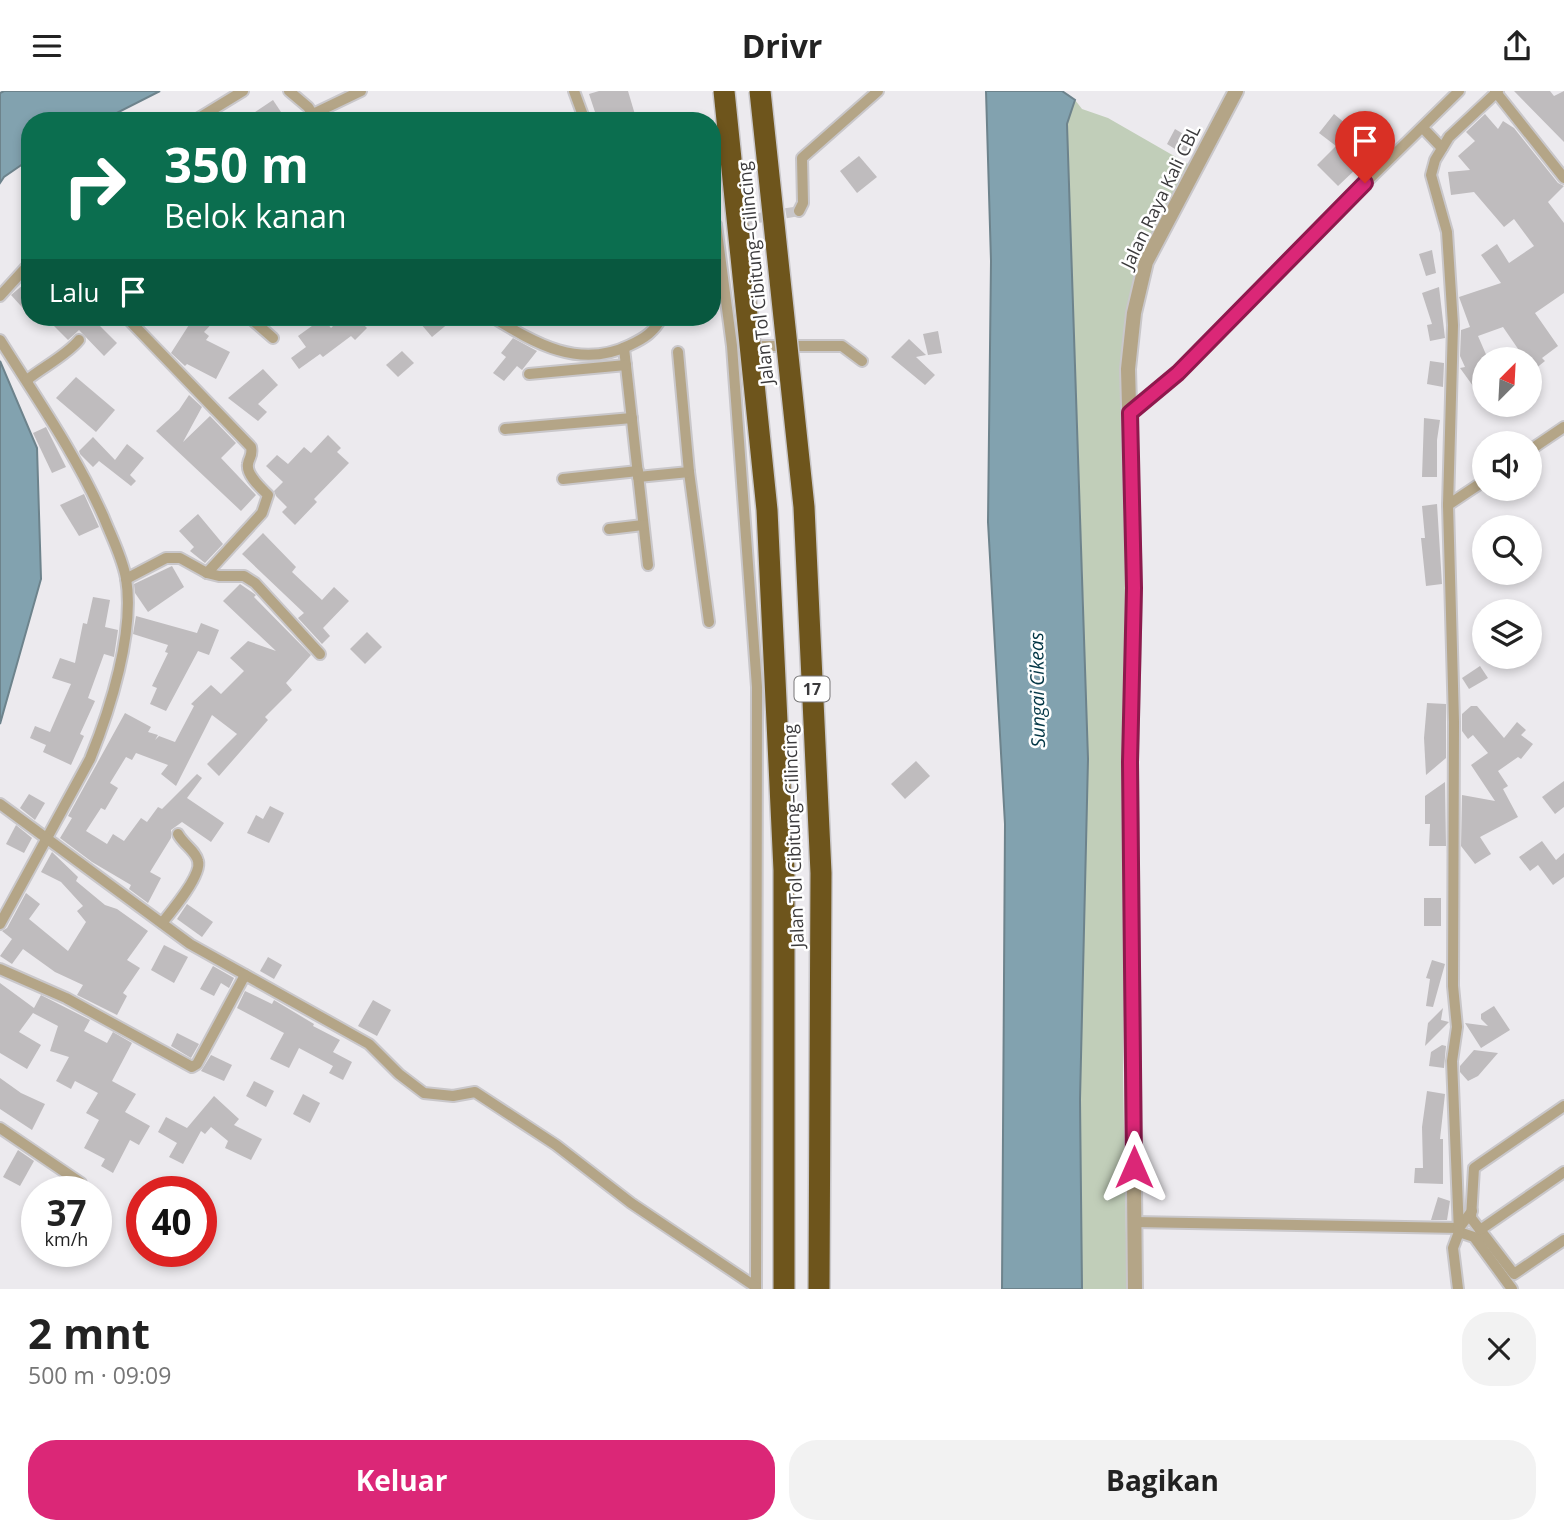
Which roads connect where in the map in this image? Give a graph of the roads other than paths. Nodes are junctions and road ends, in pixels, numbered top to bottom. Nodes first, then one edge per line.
1 (243, 91) edge
2 (289, 91) edge
3 (362, 91) edge
4 (574, 91) edge
5 (724, 91) edge
6 (760, 91) edge
7 (878, 91) edge
8 (1236, 91) edge
9 (1459, 91) edge
10 (1496, 92) edge
11 (209, 112) edge
12 (310, 112) edge
13 (325, 112) edge
14 (582, 112) edge
15 (1425, 130) junction
16 (1440, 145) junction
17 (1564, 178) edge
18 (799, 211) dead end
19 (721, 261) edge
20 (21, 273) edge
21 (0, 296) edge
22 (135, 326) edge
23 (259, 326) edge
24 (509, 326) edge
25 (656, 326) edge
26 (273, 338) dead end
27 (0, 339) edge
28 (79, 340) dead end
29 (733, 346) junction
30 (624, 348) junction
31 (678, 352) dead end
32 (862, 361) dead end
33 (626, 365) junction
34 (529, 374) dead end
35 (27, 380) junction
36 (1130, 413) junction
37 (632, 418) junction
38 (1564, 427) edge
39 (505, 429) dead end
40 (1542, 442) edge
41 (689, 472) junction
42 (638, 474) junction
43 (563, 479) dead end
44 (1472, 489) edge
45 (1448, 505) junction
46 (643, 526) junction
47 (609, 529) dead end
48 (648, 565) dead end
49 (207, 573) junction
50 (126, 579) junction
51 (709, 622) dead end
52 (320, 654) dead end
53 (0, 804) edge
54 (178, 834) dead end
55 (46, 837) junction
56 (162, 923) junction
57 (0, 924) edge
58 (0, 969) edge
59 (245, 975) junction
60 (1564, 1106) edge
61 (0, 1128) edge
62 (1564, 1172) edge
63 (71, 1176) edge
64 (1472, 1211) junction
65 (1134, 1222) junction
66 (1459, 1230) junction
67 (1480, 1230) junction
68 (1564, 1240) edge
69 (756, 1288) edge
70 (784, 1289) edge
71 (819, 1289) edge
72 (1135, 1289) edge
73 (1458, 1289) edge
74 (1512, 1289) edge

1 - 11 street
2 - 12 street
3 - 13 street
4 - 14 street
5 - 70 highway, Jalan Tol Cibitung–Cilincing / 17, bridge
6 - 71 highway, Jalan Tol Cibitung–Cilincing / 17, bridge
7 - 18 street
8 - 36 street, Jalan Raya Kali CBL
9 - 15 street
10 - 16 street
10 - 17 street
15 - 16 street
15 - 36 street
16 - 45 street
19 - 29 street
20 - 21 street
22 - 49 street
23 - 26 street
24 - 30 street
25 - 30 street
27 - 35 street
28 - 35 street
29 - 32 street
29 - 69 street
30 - 33 street
31 - 41 street
33 - 34 street
33 - 37 street
35 - 50 street
36 - 65 street, Jalan Raya Kali CBL
37 - 39 street
37 - 42 street
38 - 40 street
41 - 42 street
41 - 51 street
42 - 43 street
42 - 46 street
44 - 45 street
45 - 66 street
46 - 47 street
46 - 48 street
49 - 50 street
49 - 52 street
50 - 55 street
53 - 55 street
54 - 56 street
55 - 56 street
55 - 57 street
56 - 59 street
58 - 59 street
59 - 69 street
60 - 64 street
61 - 63 street
62 - 67 street
64 - 66 street
64 - 67 street
65 - 66 street
65 - 72 street, Jalan Raya Kali CBL
66 - 73 street
66 - 74 street
67 - 68 street

